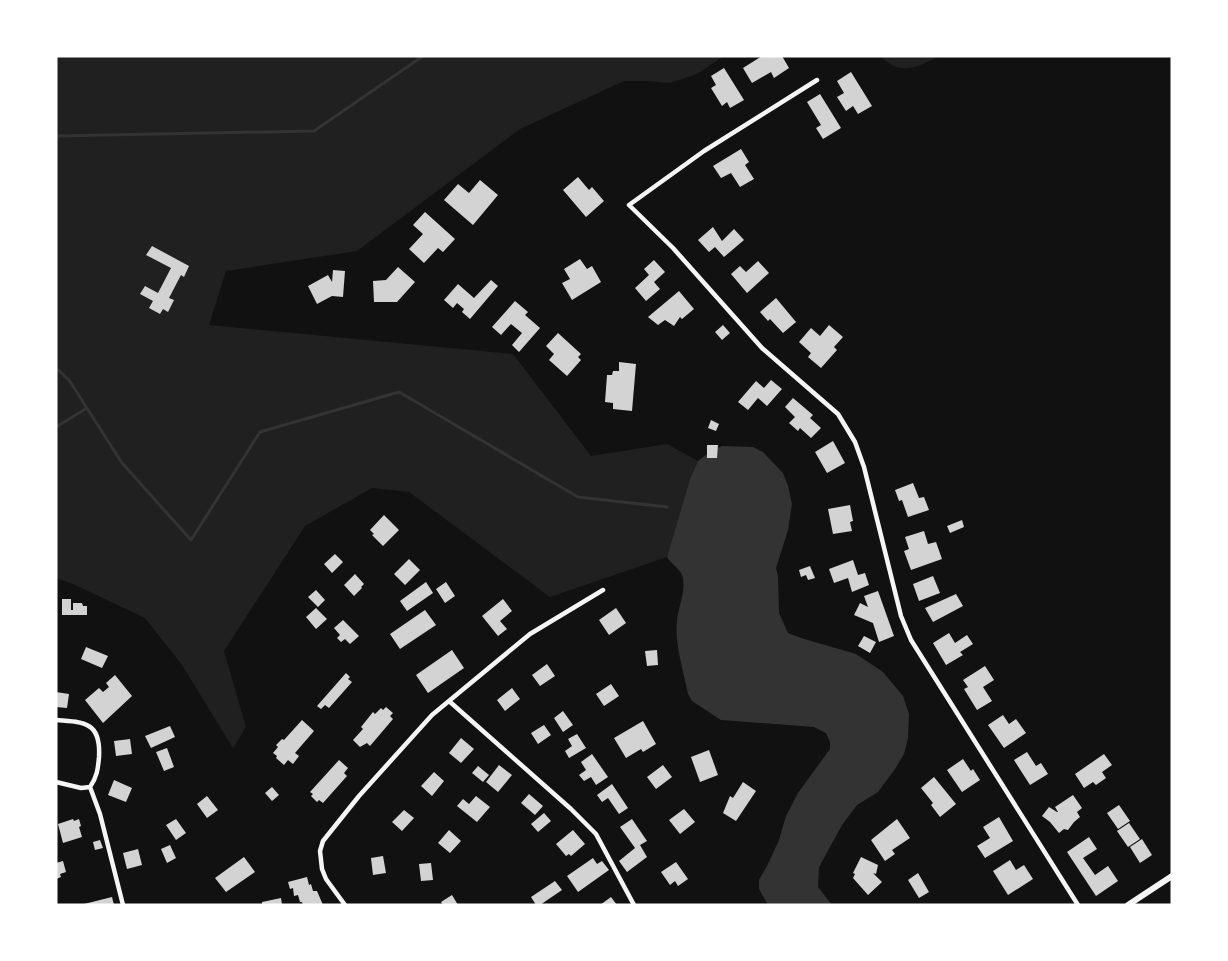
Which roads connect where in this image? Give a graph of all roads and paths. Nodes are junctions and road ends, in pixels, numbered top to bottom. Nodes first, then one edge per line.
1 (817, 80) dead end
2 (603, 590) dead end
3 (449, 702) junction
4 (56, 720) edge
5 (56, 782) edge
6 (90, 787) junction
7 (1172, 876) edge
8 (123, 905) edge
9 (345, 905) edge
10 (634, 905) edge
11 (1078, 905) edge
12 (1128, 905) edge

1 - 11 street
2 - 3 street
3 - 9 street
3 - 10 street
4 - 6 street
5 - 6 street
6 - 8 street
7 - 12 main road

